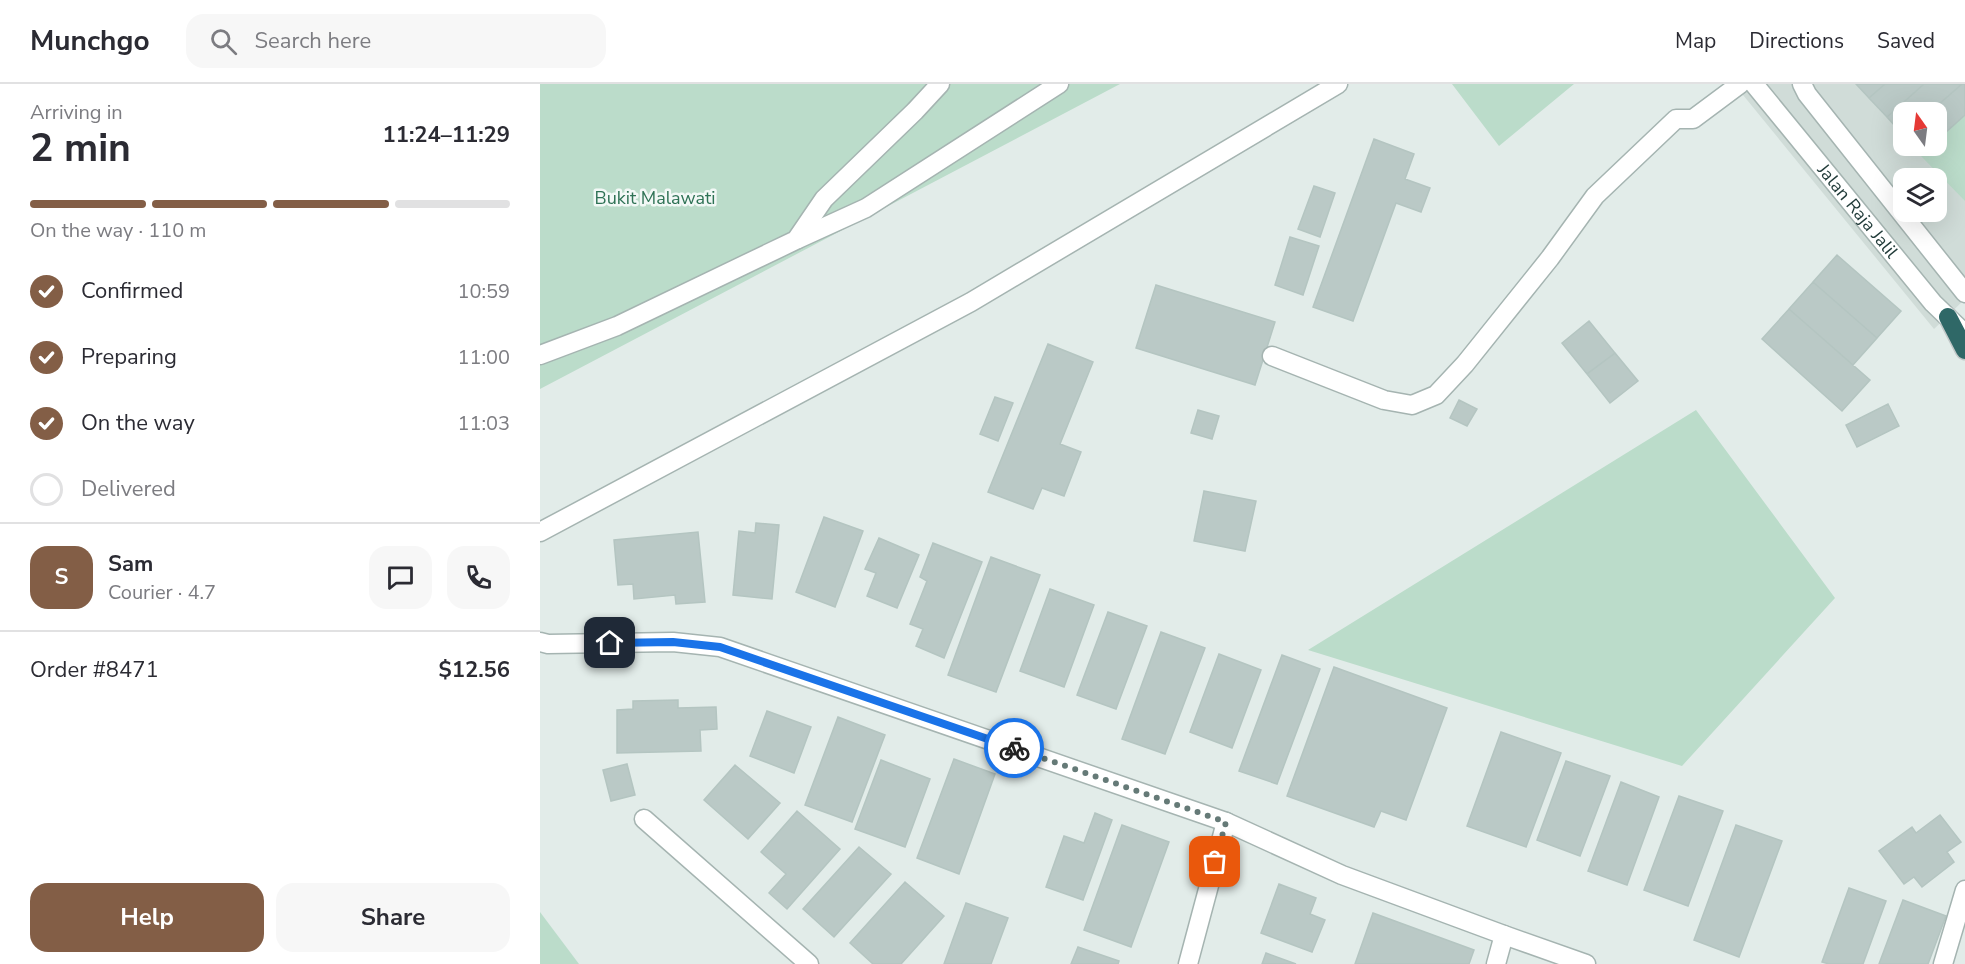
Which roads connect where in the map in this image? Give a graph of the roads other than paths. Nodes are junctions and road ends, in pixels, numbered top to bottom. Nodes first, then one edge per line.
1 (940, 84) edge
2 (1059, 84) edge
3 (1338, 84) edge
4 (1740, 84) edge
5 (1754, 84) edge
6 (1802, 84) edge
7 (796, 240) junction
8 (1965, 293) edge
9 (1948, 316) junction
10 (1965, 333) edge
11 (1965, 350) edge
12 (540, 356) edge
13 (1272, 356) dead end
14 (540, 532) edge
15 (540, 642) edge
16 (644, 819) dead end
17 (1226, 822) junction
18 (1965, 891) edge
19 (1504, 935) junction
20 (809, 964) edge
21 (1188, 964) edge
22 (1496, 964) edge
23 (1586, 964) edge
24 (1943, 964) edge

1 - 7 street
2 - 7 street
3 - 14 street
4 - 13 street
5 - 9 street, Jalan Raja Jalil
6 - 8 street, Jalan Raja Jalil
7 - 12 street
9 - 10 street, Jalan Raja Jalil
9 - 11 highway
15 - 17 street
16 - 20 street
17 - 19 street
17 - 21 street
18 - 24 street
19 - 22 street
19 - 23 street

